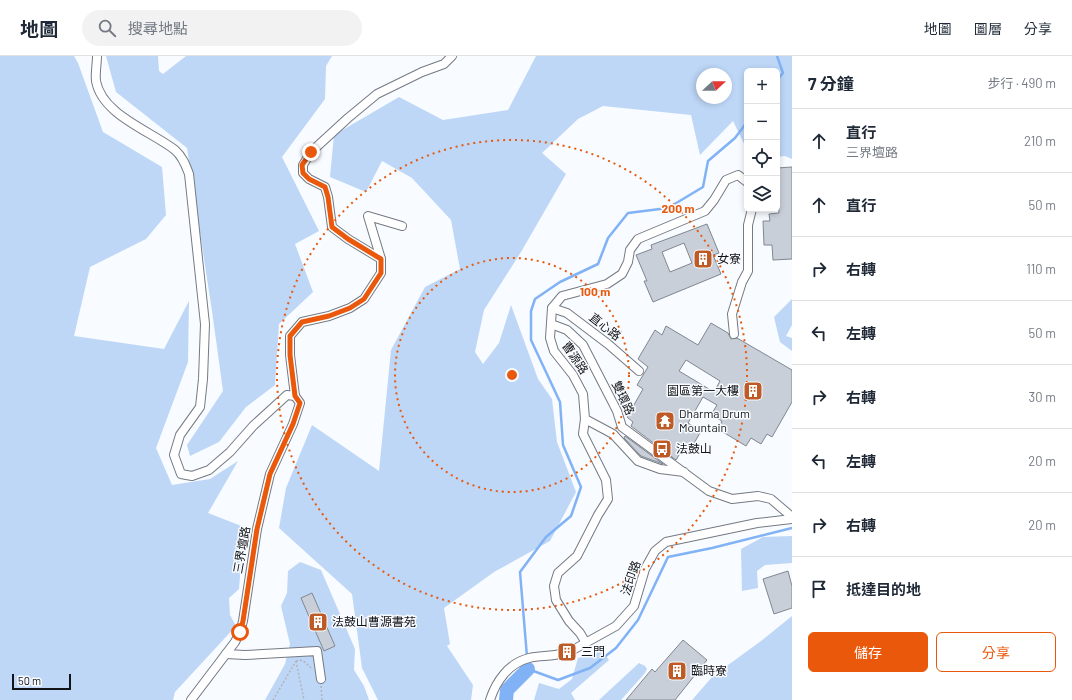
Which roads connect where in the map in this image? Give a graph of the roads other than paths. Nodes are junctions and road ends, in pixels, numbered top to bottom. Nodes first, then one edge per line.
1 (97, 56) edge
2 (452, 56) edge
3 (744, 180) edge
4 (751, 212) edge
5 (402, 226) dead end
6 (381, 259) junction
7 (552, 308) junction
8 (551, 324) junction
9 (734, 334) dead end
10 (639, 371) dead end
11 (295, 396) junction
12 (619, 417) junction
13 (585, 419) junction
14 (613, 434) junction
15 (685, 472) junction
16 (792, 518) edge
17 (586, 643) junction
18 (226, 654) junction
19 (321, 679) road end
20 (191, 700) edge
21 (490, 700) edge

1 - 11 street
2 - 6 street
3 - 7 street
4 - 9 street
5 - 6 street
6 - 11 street, 三界壇路
7 - 8 street, 曹源路
7 - 10 street, 直心路
8 - 12 street, 雙環路
8 - 13 street, 曹源路
11 - 18 street, 三界壇路
12 - 14 street
12 - 15 street, 雙環路
13 - 14 street
13 - 17 street, 曹源路
14 - 15 street
15 - 16 street, 雙環路
16 - 17 street, 法印路
17 - 21 street, 法印路
18 - 19 street
18 - 20 street, 三界壇路

